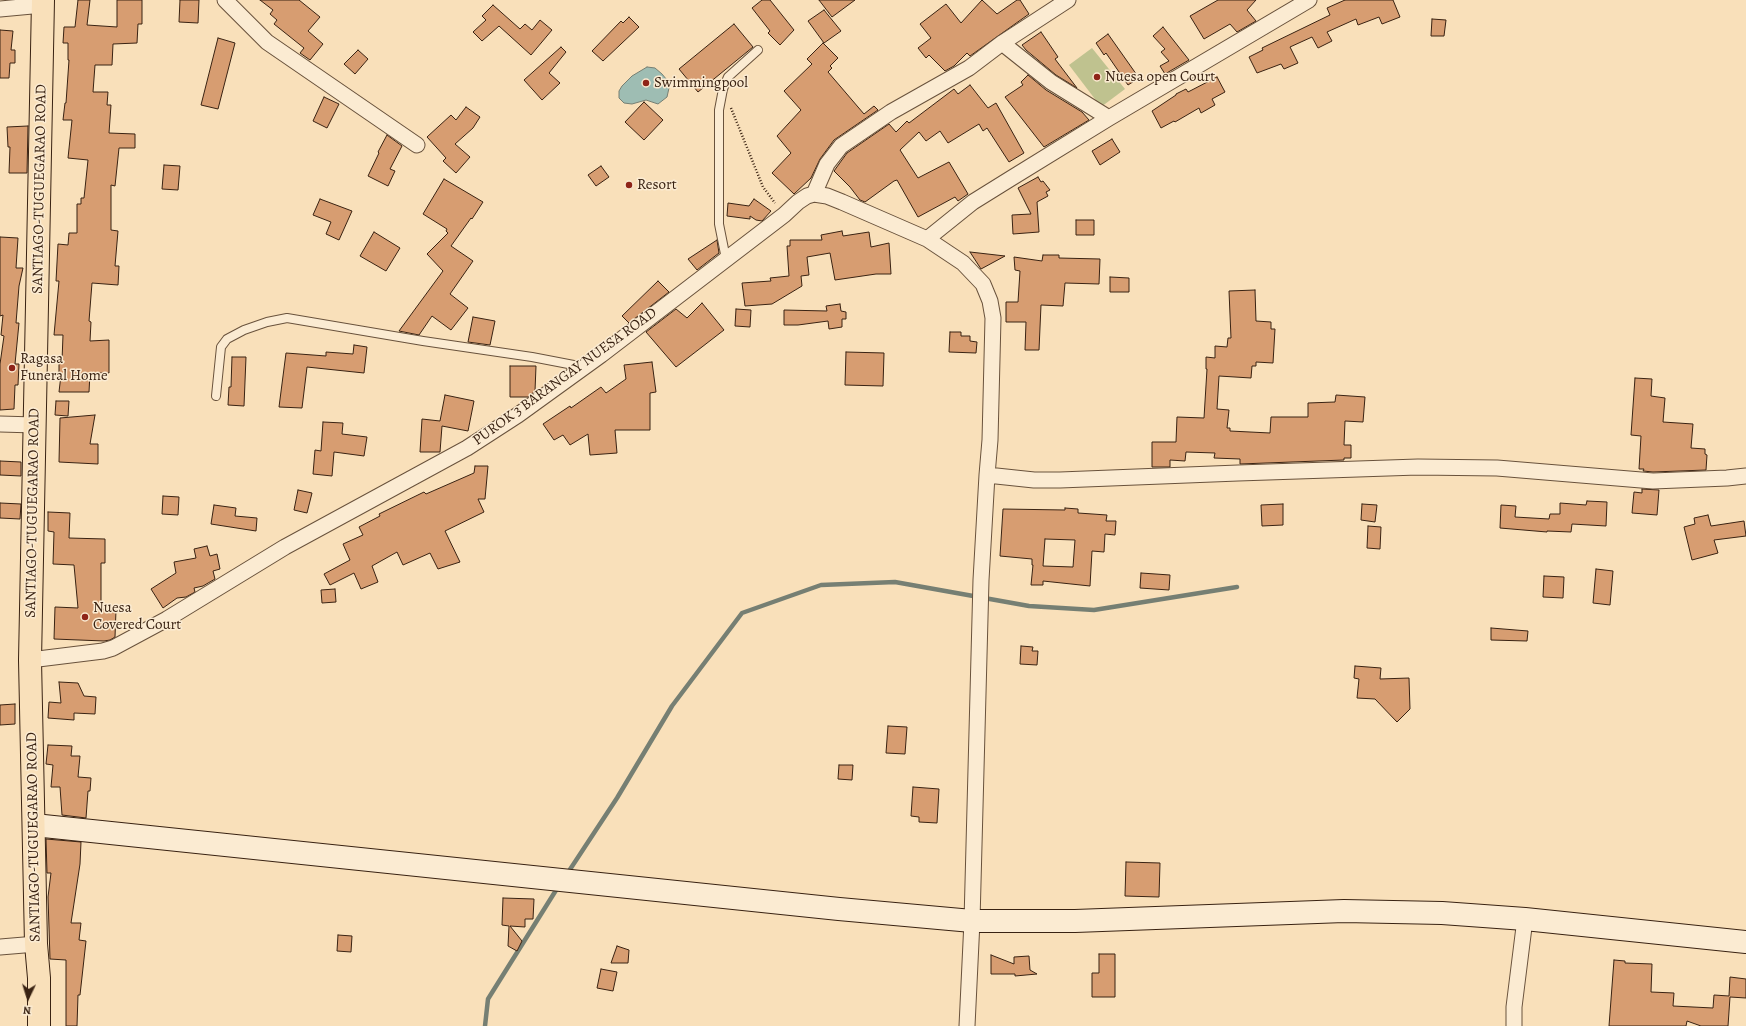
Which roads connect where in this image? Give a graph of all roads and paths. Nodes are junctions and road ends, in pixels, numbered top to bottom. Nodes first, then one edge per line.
1 (225, 0) edge
2 (1068, 0) edge
3 (1309, 0) edge
4 (43, 3) edge
5 (0, 9) edge
6 (1002, 44) junction
7 (758, 50) dead end
8 (723, 89) junction
9 (1109, 118) junction
10 (417, 145) dead end
11 (814, 194) junction
12 (784, 215) junction
13 (927, 239) junction
14 (726, 259) junction
15 (584, 367) junction
16 (216, 396) dead end
17 (0, 424) edge
18 (35, 425) junction
19 (987, 475) junction
20 (1746, 476) edge
21 (30, 660) junction
22 (34, 825) junction
23 (1525, 919) junction
24 (972, 920) junction
25 (1746, 942) edge
26 (36, 944) junction
27 (0, 947) edge
28 (39, 1026) edge
29 (967, 1026) edge
30 (1514, 1026) edge

1 - 10 street
2 - 6 street
3 - 9 street
4 - 5 street
4 - 18 highway, SANTIAGO-TUGUEGARAO ROAD
6 - 9 street
6 - 11 street
7 - 8 lane
8 - 12 path
8 - 14 lane
9 - 13 street
11 - 12 street, PUROK 3 BARANGAY NUESA ROAD
11 - 13 street
12 - 14 street, PUROK 3 BARANGAY NUESA ROAD
13 - 19 street
14 - 15 street, PUROK 3 BARANGAY NUESA ROAD
15 - 16 lane
15 - 21 street, PUROK 3 BARANGAY NUESA ROAD
17 - 18 street
18 - 21 highway, SANTIAGO-TUGUEGARAO ROAD
19 - 20 street
19 - 24 street
21 - 22 highway, SANTIAGO-TUGUEGARAO ROAD
22 - 24 main road
22 - 26 highway, SANTIAGO-TUGUEGARAO ROAD
23 - 24 main road
23 - 25 main road
23 - 30 street
24 - 29 street
26 - 27 street
26 - 28 highway, SANTIAGO-TUGUEGARAO ROAD

